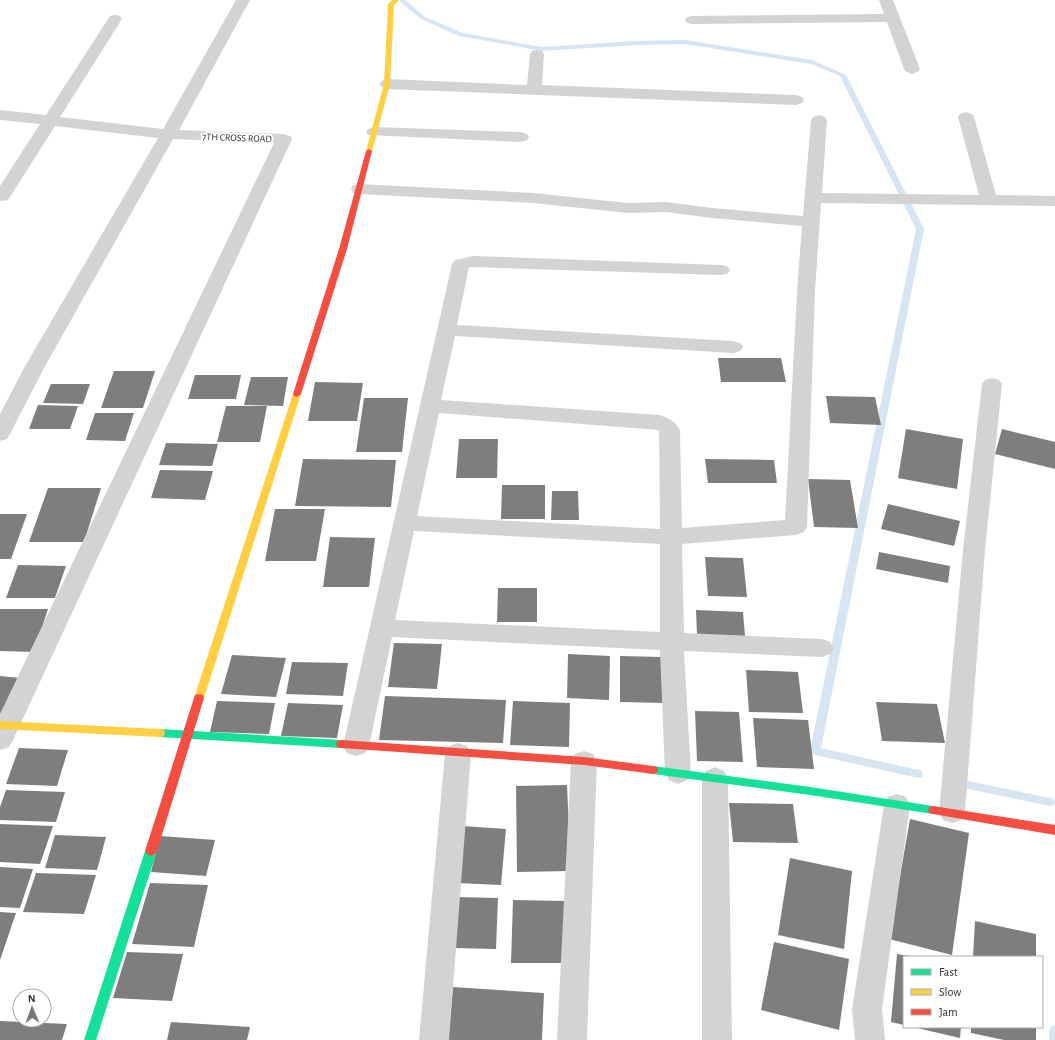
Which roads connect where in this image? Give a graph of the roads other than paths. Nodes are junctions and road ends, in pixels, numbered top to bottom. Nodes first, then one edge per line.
1 (243, 0) edge
2 (886, 0) edge
3 (394, 2) edge
4 (894, 18) junction
5 (115, 19) dead end
6 (692, 20) dead end
7 (536, 54) dead end
8 (912, 70) dead end
9 (388, 84) junction
10 (534, 90) junction
11 (796, 100) dead end
12 (0, 115) edge
13 (966, 117) dead end
14 (51, 120) junction
15 (819, 120) dead end
16 (374, 132) junction
17 (168, 134) junction
18 (521, 137) dead end
19 (359, 189) junction
20 (2, 196) dead end
21 (813, 198) junction
22 (989, 200) junction
23 (1055, 201) edge
24 (812, 222) junction
25 (721, 270) dead end
26 (446, 330) junction
27 (733, 347) dead end
28 (992, 384) dead end
29 (429, 406) junction
30 (0, 434) edge
31 (405, 523) junction
32 (671, 537) junction
33 (382, 628) junction
34 (672, 642) junction
35 (822, 648) dead end
36 (2, 730) edge
37 (188, 734) junction
38 (356, 746) junction
39 (458, 753) junction
40 (584, 761) junction
41 (678, 773) junction
42 (715, 778) junction
43 (897, 805) junction
44 (952, 812) junction
45 (1055, 830) edge
46 (90, 1040) edge
47 (434, 1040) edge
48 (572, 1040) edge
49 (717, 1040) edge
50 (870, 1040) edge

1 - 17 street
2 - 4 street
3 - 9 street
4 - 6 street
4 - 8 street
5 - 14 street
7 - 10 street
9 - 10 street
9 - 16 street
10 - 11 street
12 - 14 street, 7TH CROSS ROAD
13 - 22 street
14 - 17 street, 7TH CROSS ROAD
14 - 20 street
15 - 21 street
16 - 18 street
16 - 19 street
17 - 30 street
17 - 36 street, 7TH CROSS ROAD
19 - 24 street
19 - 37 street
21 - 22 street
21 - 24 street
22 - 23 street
24 - 32 street
25 - 26 street
26 - 27 street
26 - 29 street
28 - 44 street
29 - 31 street
29 - 32 street
31 - 32 street
31 - 33 street
32 - 34 street
33 - 34 street
33 - 38 street
34 - 35 street
34 - 41 street
36 - 37 street
37 - 38 street
37 - 46 street
38 - 39 street
39 - 40 street
39 - 47 street
40 - 41 street
40 - 48 street
41 - 42 street
42 - 43 street
42 - 49 street
43 - 44 street
43 - 50 street
44 - 45 street

